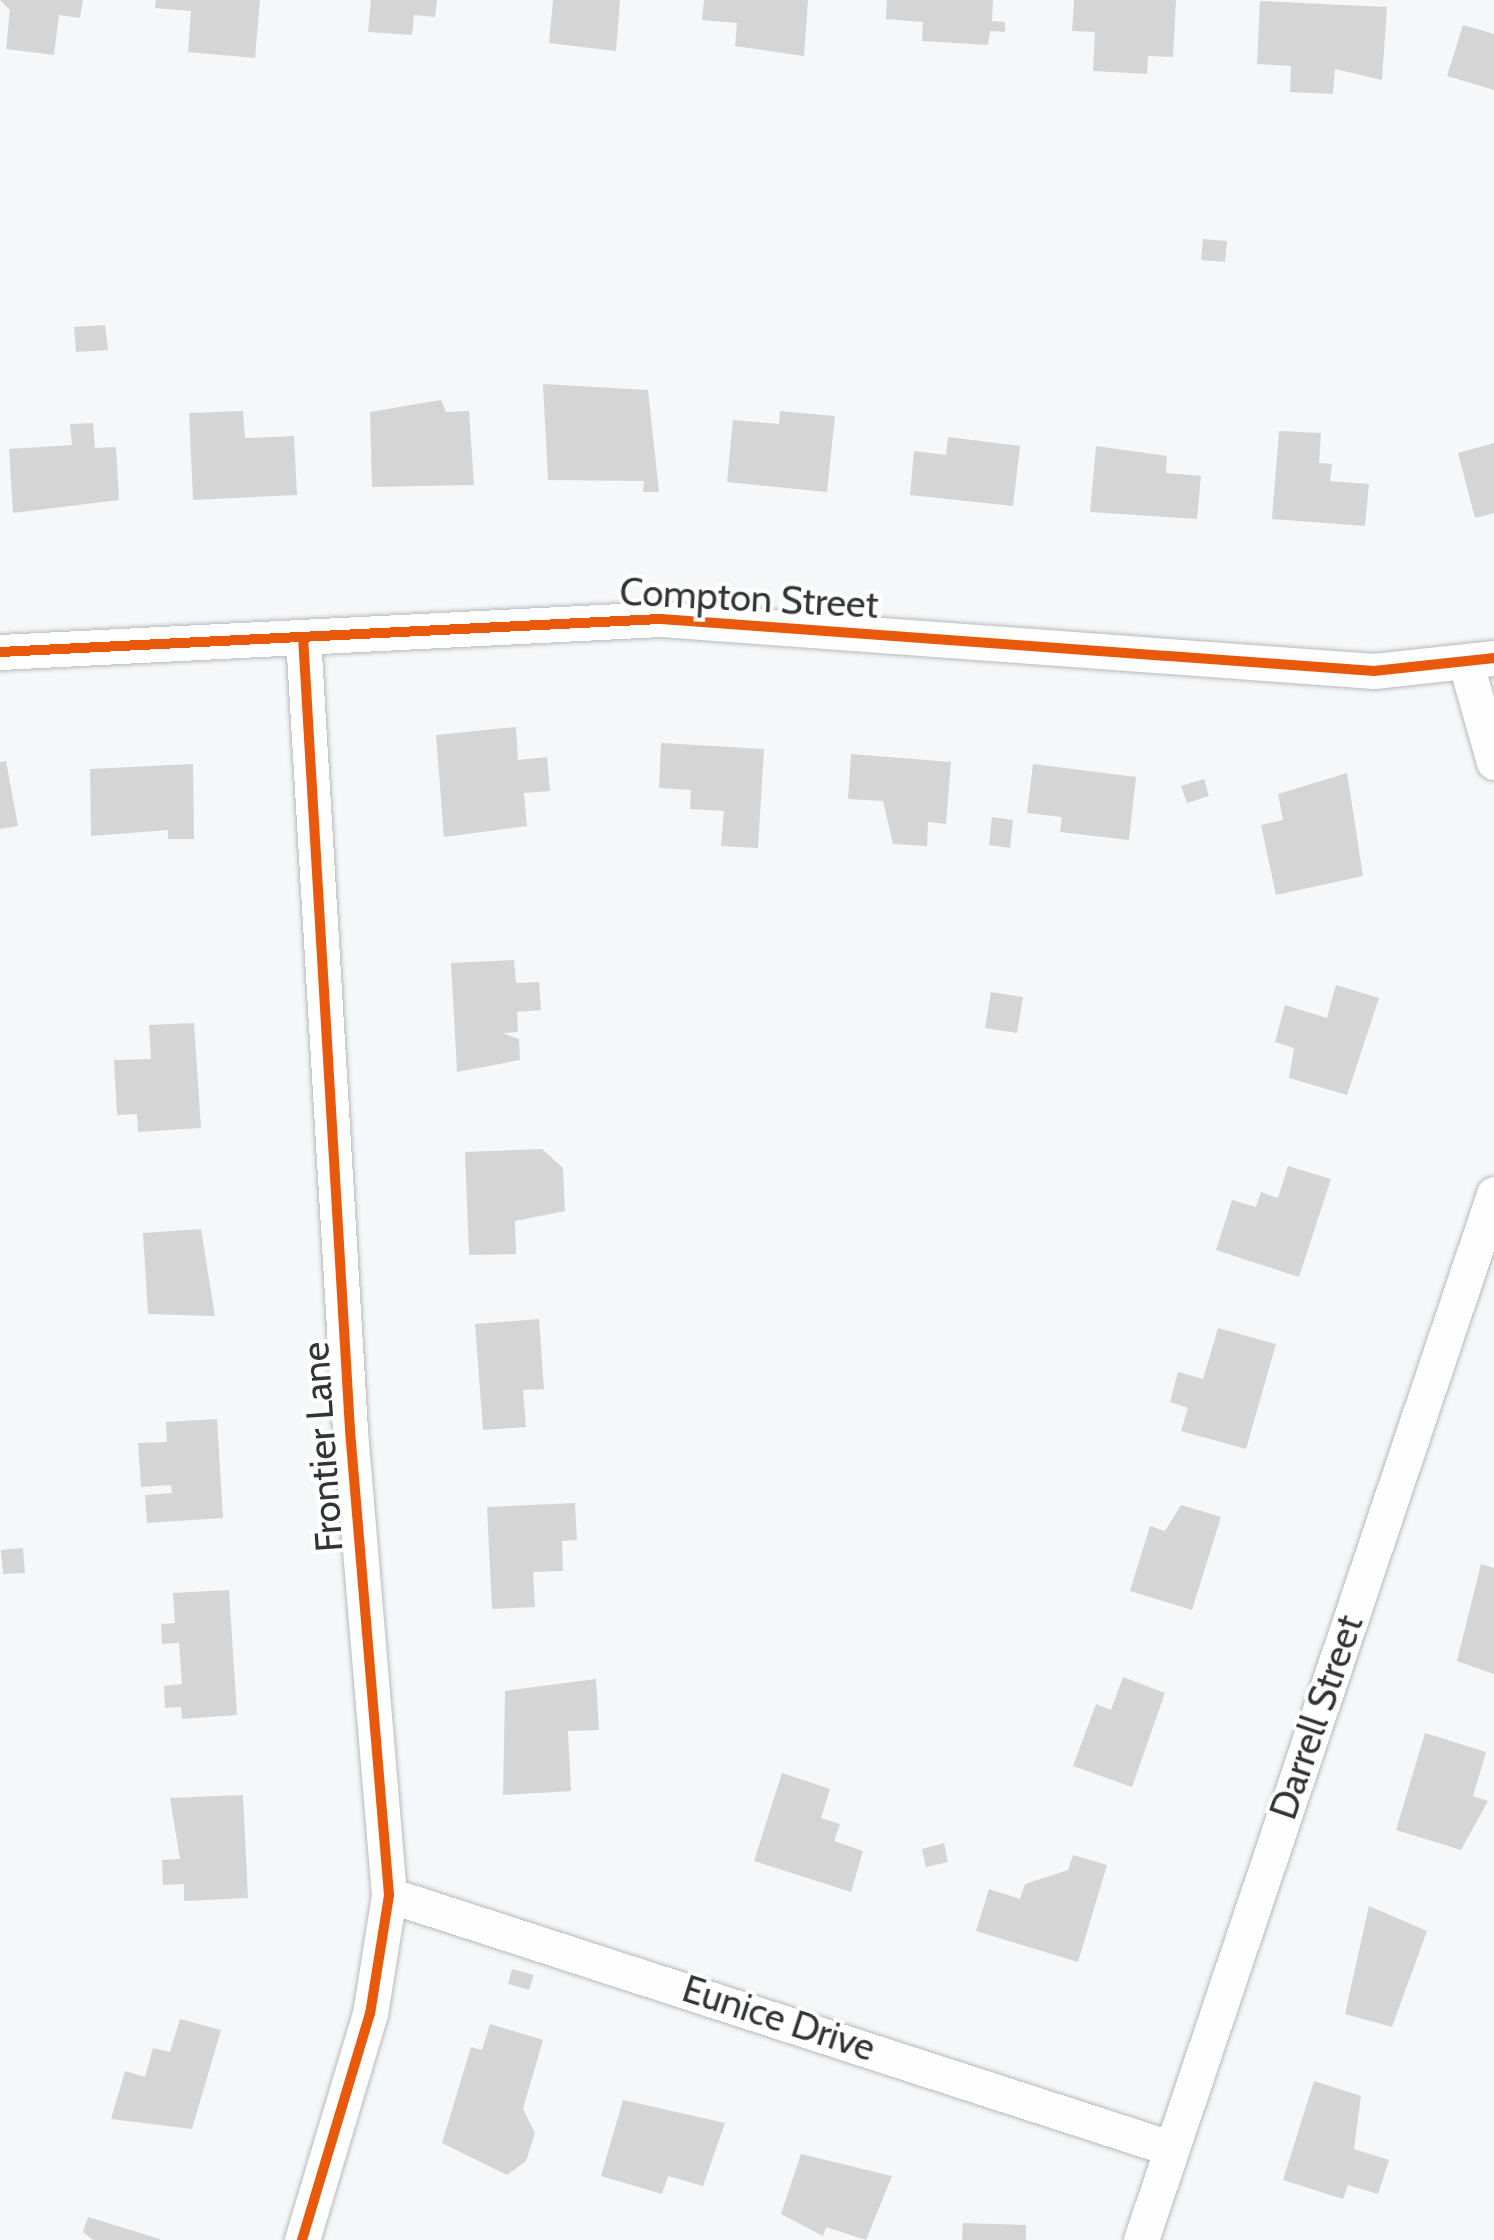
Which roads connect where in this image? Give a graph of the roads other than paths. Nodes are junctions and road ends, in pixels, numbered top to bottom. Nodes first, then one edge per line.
1 (303, 637) junction
2 (0, 652) edge
3 (1480, 661) edge
4 (1494, 762) edge
5 (1494, 1194) edge
6 (389, 1896) junction
7 (1167, 2147) junction
8 (302, 2240) edge
9 (1141, 2240) edge

1 - 2 street, Compton Street
1 - 3 street, Compton Street
1 - 6 street, Frontier Lane
3 - 4 street
5 - 7 street, Darrell Street
6 - 7 street, Eunice Drive
6 - 8 street, Frontier Lane
7 - 9 street, Darrell Street

